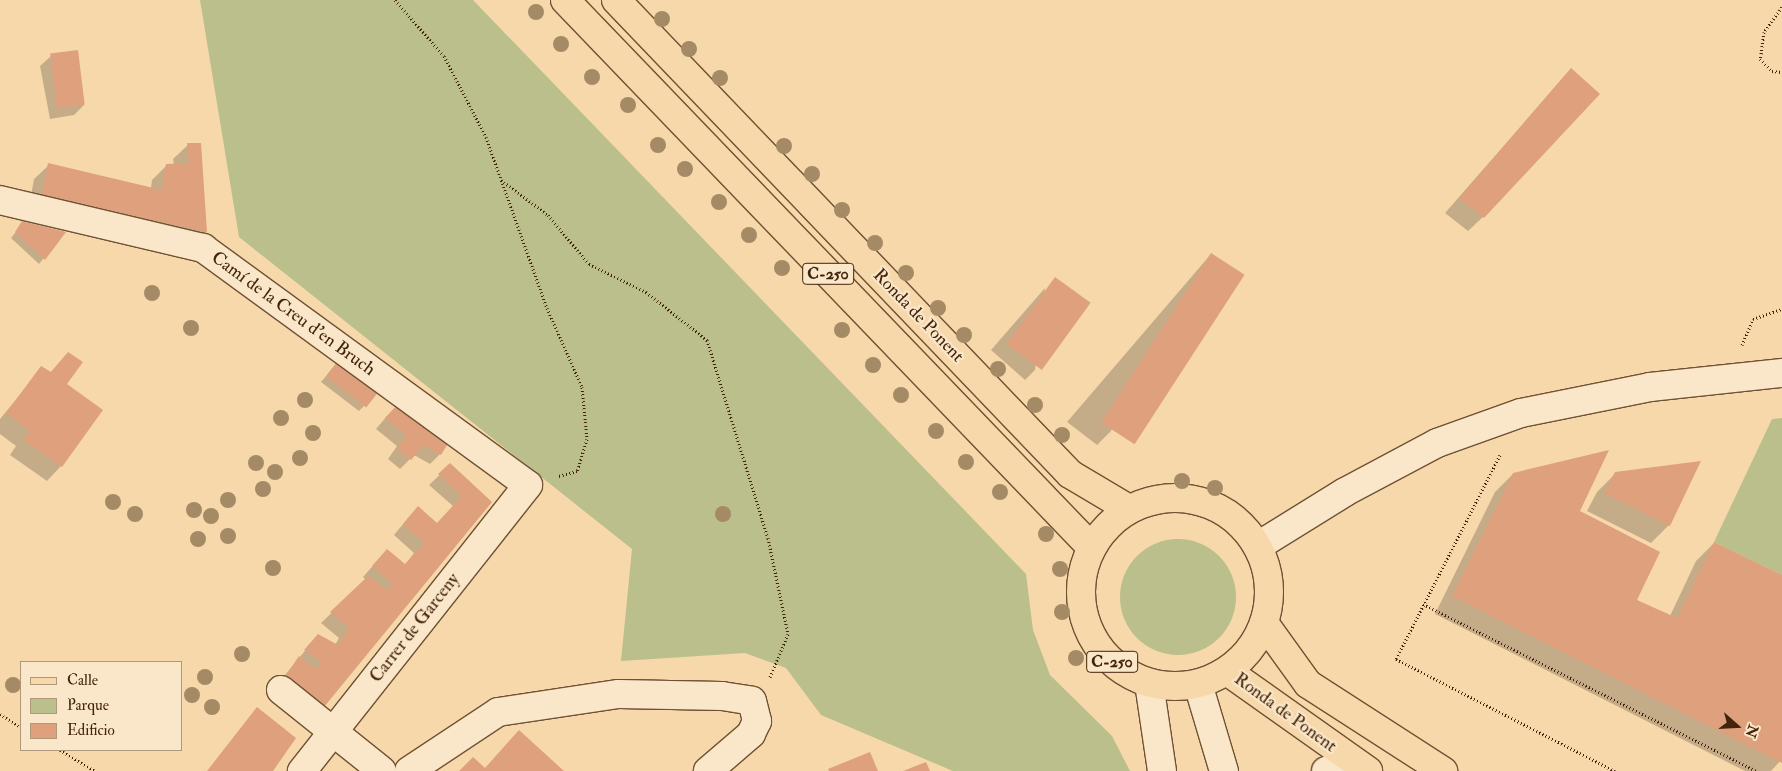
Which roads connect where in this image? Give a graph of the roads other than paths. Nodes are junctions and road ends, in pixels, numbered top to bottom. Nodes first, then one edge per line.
1 (565, 0) edge
2 (616, 0) edge
3 (0, 200) edge
4 (1782, 373) edge
5 (528, 485) joint
6 (1129, 509) junction
7 (1258, 546) junction
8 (1092, 548) junction
9 (1264, 623) junction
10 (1227, 671) junction
11 (1149, 683) junction
12 (1198, 684) junction
13 (281, 690) dead end
14 (333, 731) junction
15 (1360, 766) edge
16 (302, 771) edge
17 (382, 771) edge
18 (408, 771) edge
19 (708, 771) edge
20 (1162, 771) edge
21 (1224, 771) edge
22 (1326, 771) edge
23 (1443, 771) edge

1 - 8 main road, C-250
2 - 6 main road, Ronda de Ponent / C-250
3 - 5 street, Camí de la Creu d'en Bruch
4 - 7 street
5 - 14 street, Carrer de Garceny
6 - 7 main road, Ronda de Ponent / C-250
6 - 8 main road, Ronda de Ponent / C-250
7 - 9 main road, Ronda de Ponent / C-250
8 - 11 main road, Ronda de Ponent / C-250
9 - 10 main road, Ronda de Ponent / C-250
9 - 23 main road
10 - 12 main road, Ronda de Ponent / C-250
10 - 15 main road, Ronda de Ponent
11 - 12 main road, Ronda de Ponent / C-250
11 - 20 street
12 - 21 street
13 - 14 street
14 - 16 street, Carrer de Garceny
14 - 17 street
15 - 22 street
18 - 19 street

